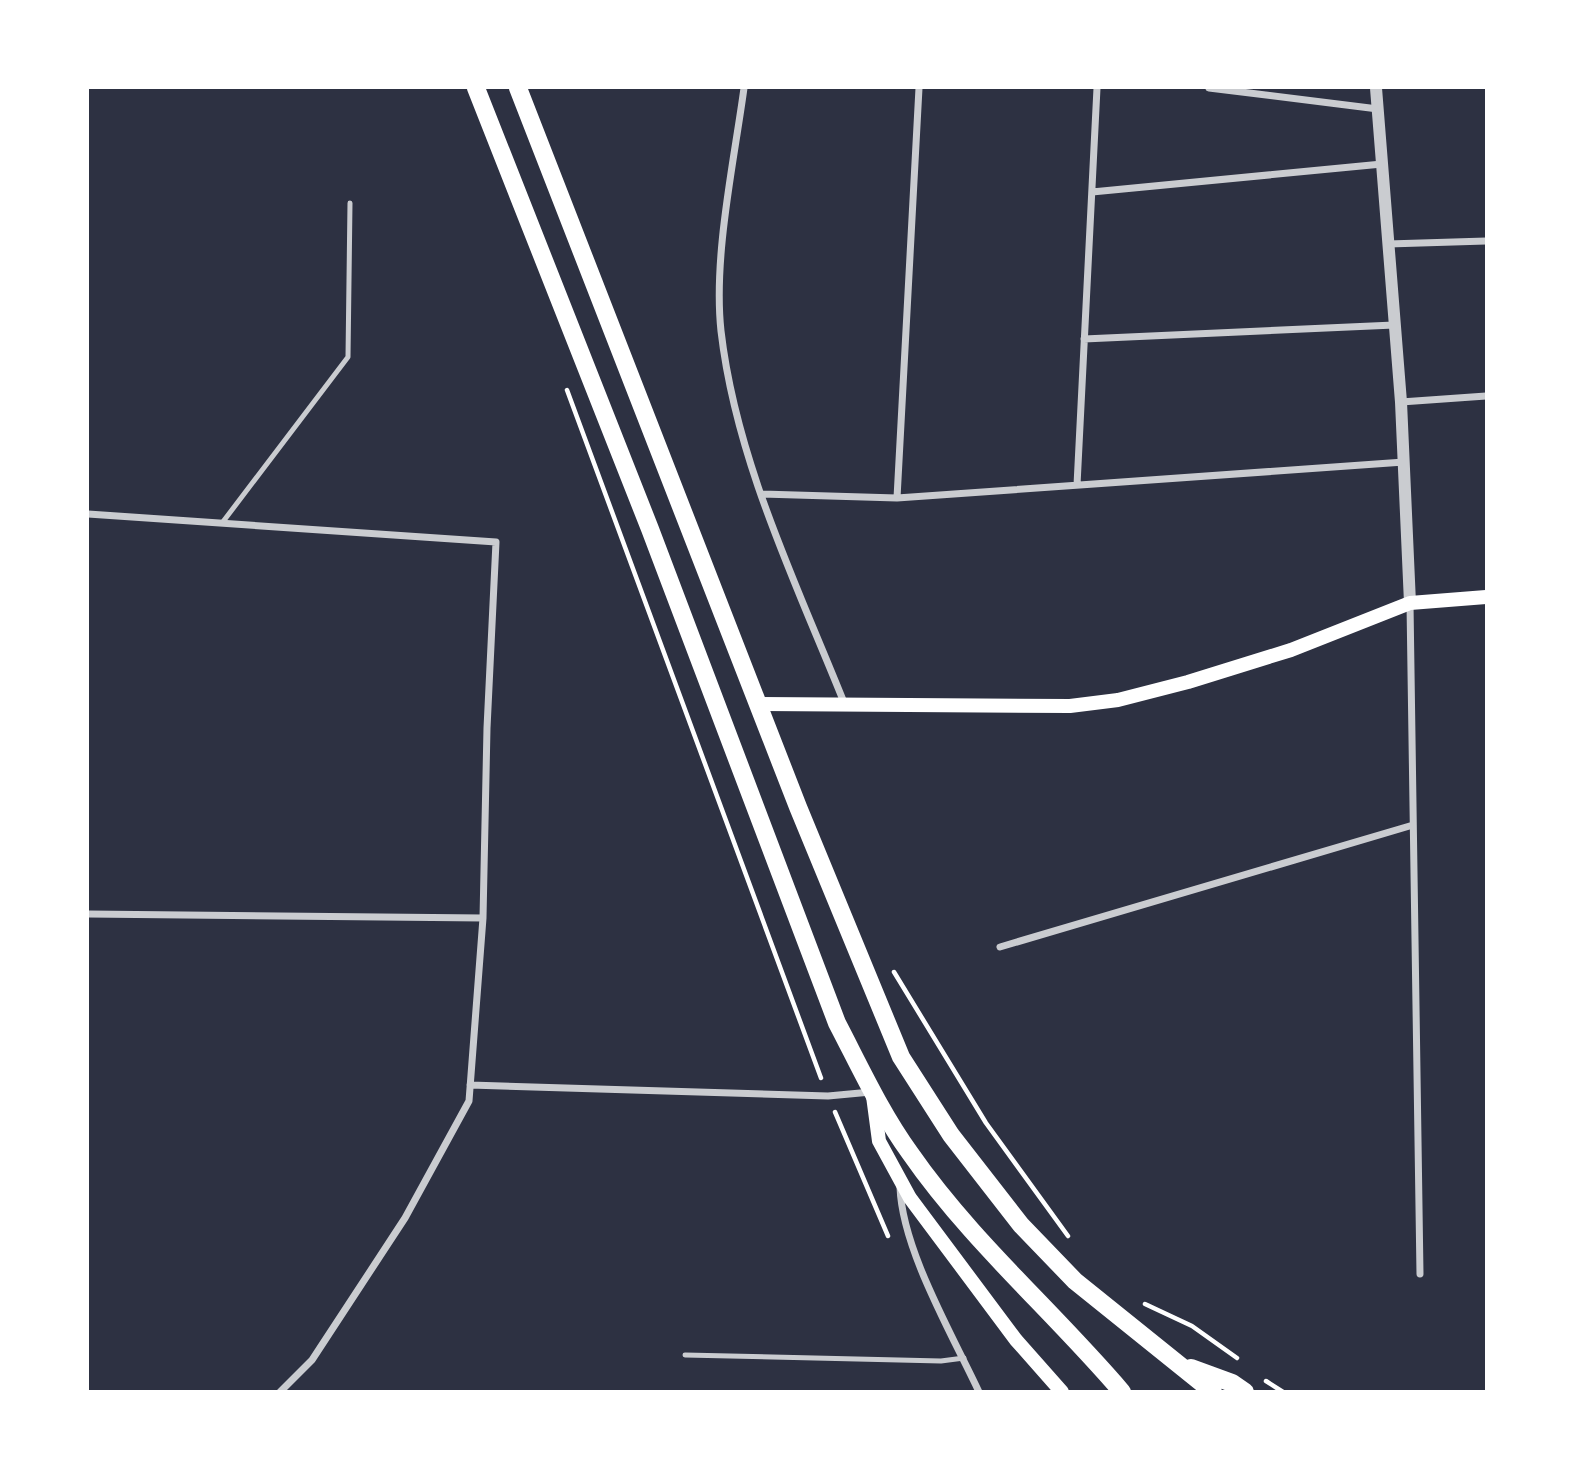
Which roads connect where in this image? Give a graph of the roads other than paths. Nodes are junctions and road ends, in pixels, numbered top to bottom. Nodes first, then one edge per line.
1 (476, 88) edge
2 (518, 88) edge
3 (744, 88) edge
4 (919, 88) edge
5 (1097, 88) edge
6 (1209, 88) edge
7 (1376, 88) edge
8 (1378, 109) junction
9 (1382, 164) junction
10 (1092, 192) junction
11 (350, 204) dead end
12 (1486, 241) edge
13 (1388, 244) junction
14 (1394, 325) junction
15 (1084, 339) junction
16 (1486, 396) edge
17 (1401, 402) junction
18 (1404, 462) junction
19 (1077, 485) junction
20 (761, 494) junction
21 (897, 498) junction
22 (88, 514) edge
23 (222, 523) junction
24 (1486, 597) edge
25 (1410, 603) junction
26 (758, 704) junction
27 (845, 705) junction
28 (1413, 825) junction
29 (88, 914) edge
30 (483, 918) junction
31 (1000, 947) dead end
32 (470, 1085) junction
33 (872, 1091) junction
34 (899, 1176) junction
35 (1420, 1274) dead end
36 (685, 1354) dead end
37 (964, 1358) junction
38 (1173, 1362) junction
39 (280, 1391) edge
40 (979, 1391) edge
41 (1062, 1391) edge
42 (1122, 1391) edge
43 (1213, 1391) edge
44 (1245, 1391) edge

1 - 33 main road
2 - 26 main road
3 - 20 street
4 - 21 street
5 - 10 street
6 - 8 street
7 - 8 street
8 - 9 street
9 - 10 street
9 - 13 street
10 - 15 street
11 - 23 lane
12 - 13 street
13 - 14 street
14 - 15 street
14 - 17 street
15 - 19 street
16 - 17 street
17 - 18 street
18 - 19 street
18 - 25 street
19 - 21 street
20 - 21 street
20 - 27 street
22 - 23 street
23 - 30 street
24 - 25 main road
25 - 27 main road
25 - 28 street
26 - 27 main road
26 - 38 main road
28 - 31 street
28 - 35 street
29 - 30 street
30 - 32 street
32 - 33 street
32 - 39 street
33 - 34 main road
33 - 42 main road
34 - 37 street
34 - 41 main road
36 - 37 lane
37 - 40 street
38 - 43 main road
38 - 44 main road

